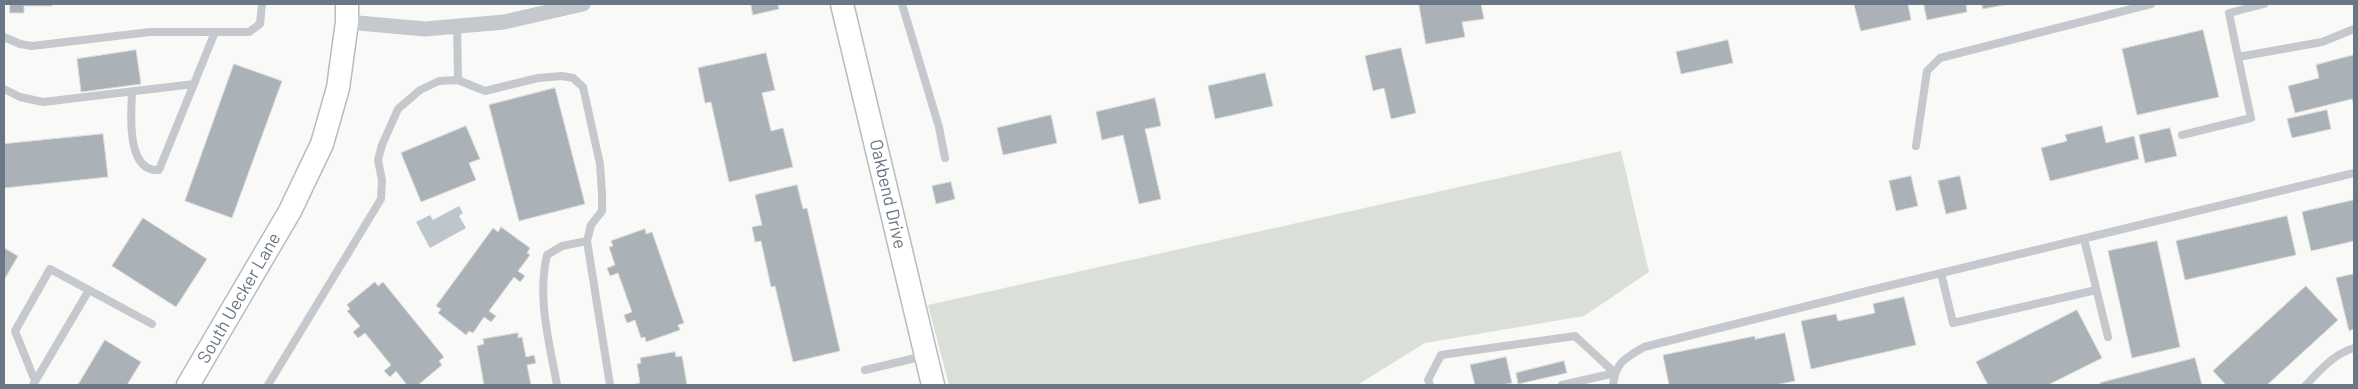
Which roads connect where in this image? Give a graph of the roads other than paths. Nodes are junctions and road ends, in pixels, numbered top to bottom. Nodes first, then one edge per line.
1 (262, 4) edge
2 (583, 4) edge
3 (842, 4) edge
4 (902, 4) edge
5 (2151, 4) edge
6 (2264, 4) edge
7 (347, 13) edge
8 (456, 26) junction
9 (2354, 30) edge
10 (215, 32) junction
11 (4, 38) edge
12 (2238, 58) junction
13 (458, 80) junction
14 (194, 84) junction
15 (4, 89) edge
16 (132, 92) junction
17 (2182, 135) dead end
18 (1916, 146) dead end
19 (945, 158) dead end
20 (2354, 173) edge
21 (2084, 239) junction
22 (587, 242) junction
23 (1941, 273) junction
24 (89, 290) junction
25 (2096, 290) junction
26 (152, 324) dead end
27 (2108, 337) dead end
28 (2354, 348) edge
29 (926, 356) junction
30 (865, 370) dead end
31 (1615, 373) junction
32 (34, 383) edge
33 (188, 385) edge
34 (268, 385) edge
35 (557, 385) edge
36 (610, 385) edge
37 (932, 385) edge
38 (1430, 385) edge
39 (1562, 385) edge
40 (1613, 385) edge
41 (2306, 385) edge

1 - 10 lane
2 - 8 street
3 - 29 street, Oakbend Drive
4 - 19 lane
5 - 18 lane
6 - 12 lane
7 - 8 street
7 - 33 street, South Uecker Lane
8 - 13 lane
9 - 12 lane
10 - 11 lane
10 - 14 lane
12 - 17 lane
13 - 22 lane
13 - 34 lane
14 - 16 lane
14 - 16 lane
15 - 16 lane
20 - 21 lane
21 - 23 lane
21 - 25 lane
22 - 35 lane
22 - 36 lane
23 - 25 lane
23 - 31 lane
24 - 26 lane
24 - 32 lane
24 - 32 lane
25 - 27 lane
28 - 41 lane
29 - 30 lane
29 - 37 street, Oakbend Drive
31 - 38 lane
31 - 39 lane
31 - 40 lane

